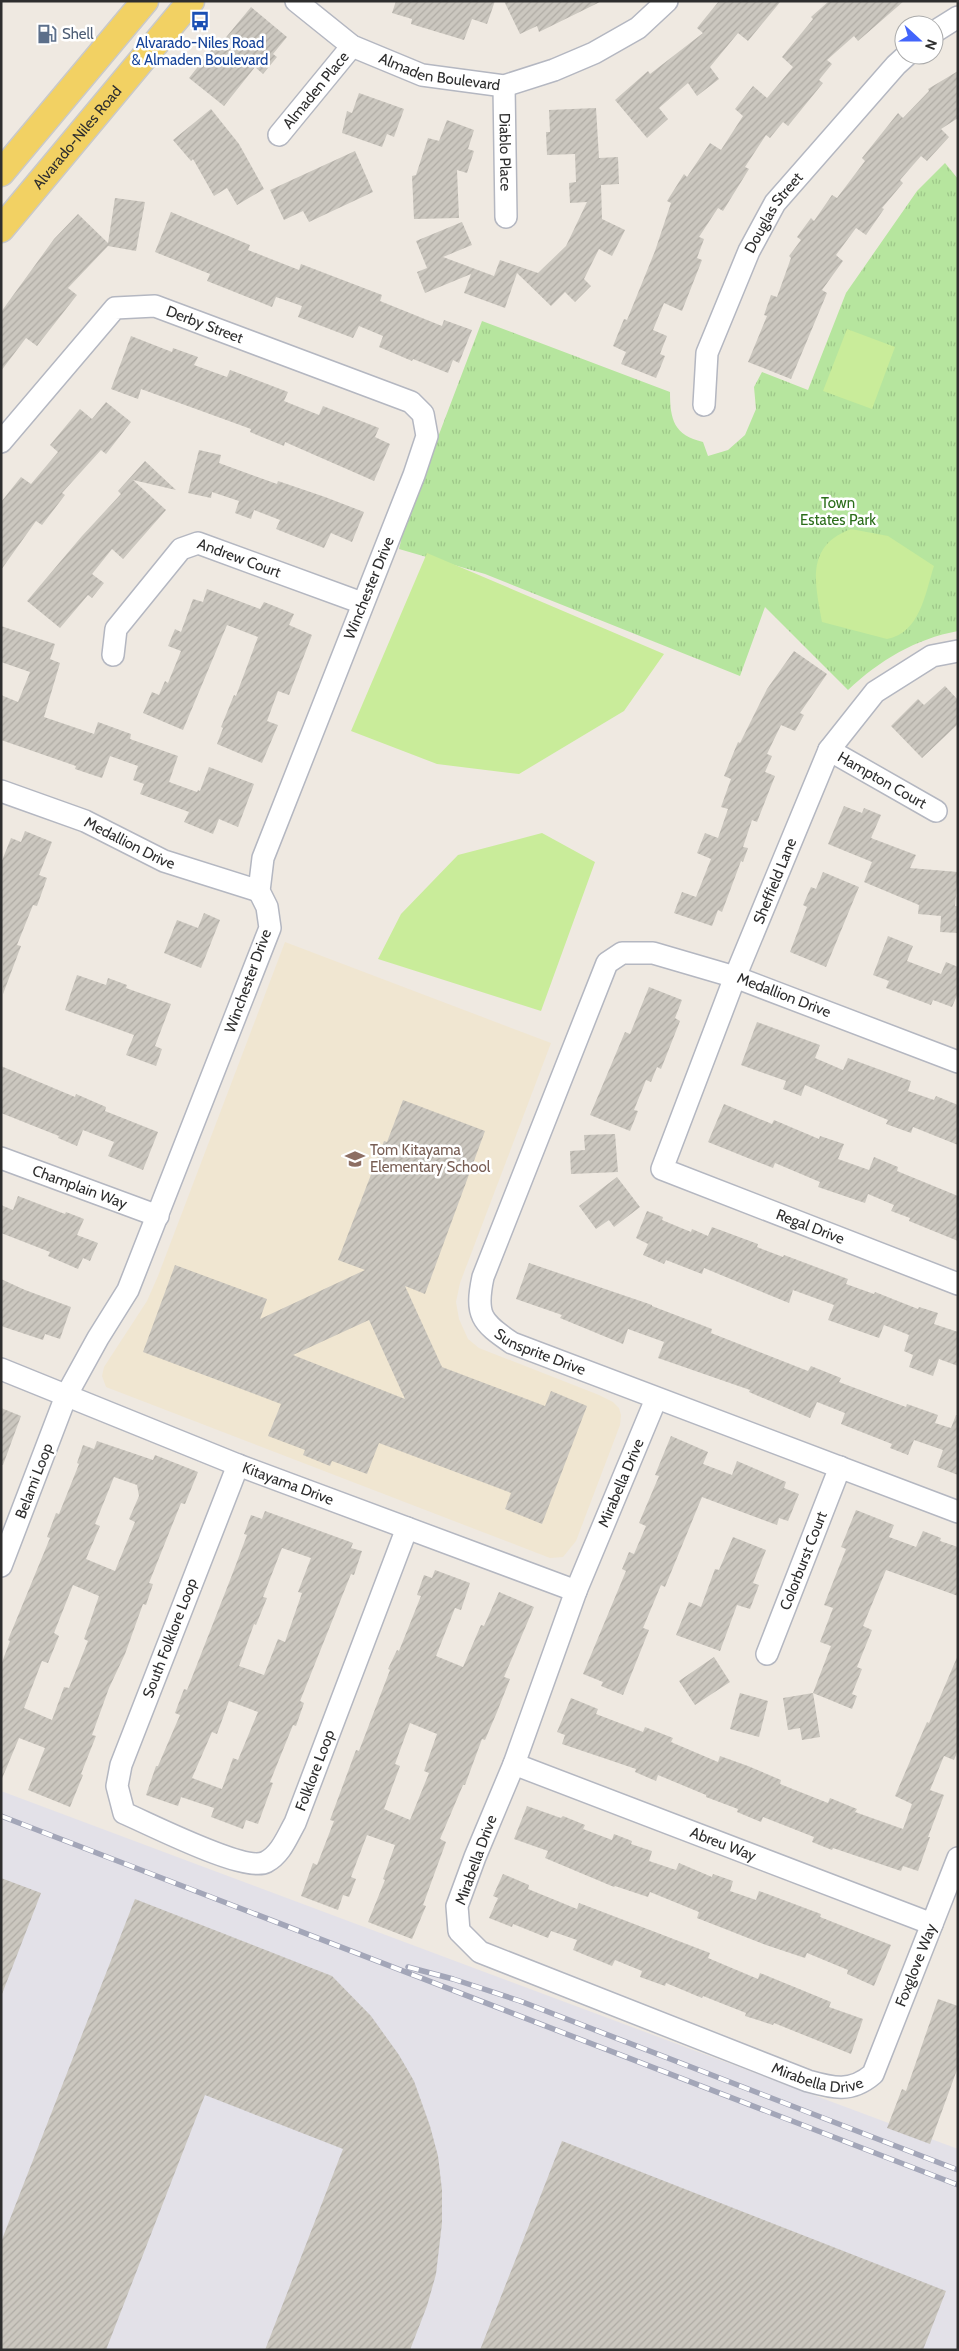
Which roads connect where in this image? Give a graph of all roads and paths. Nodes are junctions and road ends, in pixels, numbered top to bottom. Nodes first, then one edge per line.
1 (145, 1) edge
2 (191, 1) edge
3 (296, 1) edge
4 (667, 1) edge
5 (958, 16) edge
6 (944, 25) edge
7 (352, 46) junction
8 (897, 65) edge
9 (504, 86) junction
10 (279, 135) dead end
11 (1, 173) edge
12 (506, 217) dead end
13 (1, 229) edge
14 (704, 405) dead end
15 (423, 414) joint
16 (1, 442) edge
17 (362, 603) junction
18 (958, 651) edge
19 (113, 655) dead end
20 (829, 750) junction
21 (1, 791) edge
22 (936, 810) dead end
23 (259, 891) junction
24 (607, 963) joint
25 (735, 977) junction
26 (958, 1062) edge
27 (1, 1158) edge
28 (662, 1169) joint
29 (158, 1216) junction
30 (958, 1284) edge
31 (1, 1369) edge
32 (66, 1396) junction
33 (656, 1399) junction
34 (238, 1465) junction
35 (840, 1467) junction
36 (958, 1512) edge
37 (407, 1528) junction
38 (1, 1566) edge
39 (576, 1591) junction
40 (767, 1654) dead end
41 (514, 1764) junction
42 (124, 1813) joint
43 (958, 1858) edge
44 (932, 1924) junction
45 (872, 2074) joint

1 - 11 main road
2 - 13 main road, Alvarado-Niles Road
3 - 7 street, Almaden Boulevard
4 - 9 street, Almaden Boulevard
5 - 6 street
7 - 9 street, Almaden Boulevard
7 - 10 street, Almaden Place
8 - 14 street, Douglas Street
9 - 12 street, Diablo Place
15 - 16 street, Derby Street
15 - 17 street, Winchester Drive
17 - 19 street, Andrew Court
17 - 23 street, Winchester Drive
18 - 20 street, Sheffield Lane
20 - 22 street, Hampton Court
20 - 25 street, Sheffield Lane
21 - 23 street, Medallion Drive
23 - 29 street, Winchester Drive
24 - 25 street, Medallion Drive
24 - 33 street, Sunsprite Drive
25 - 26 street, Medallion Drive
25 - 28 street, Sheffield Lane
27 - 29 street, Champlain Way
28 - 30 street, Regal Drive
29 - 32 street, Winchester Drive
31 - 32 street, Kitayama Drive
32 - 34 street, Kitayama Drive
32 - 38 street, Belami Loop
33 - 35 street, Sunsprite Drive
33 - 39 street, Mirabella Drive
34 - 37 street, Kitayama Drive
34 - 42 street, South Folklore Loop
35 - 36 street, Sunsprite Drive
35 - 40 street, Colorburst Court
37 - 39 street, Kitayama Drive
37 - 42 street, Folklore Loop
39 - 41 street, Mirabella Drive
41 - 44 street, Abreu Way
41 - 45 street, Mirabella Drive
43 - 44 street, Foxglove Way
44 - 45 street, Foxglove Way

